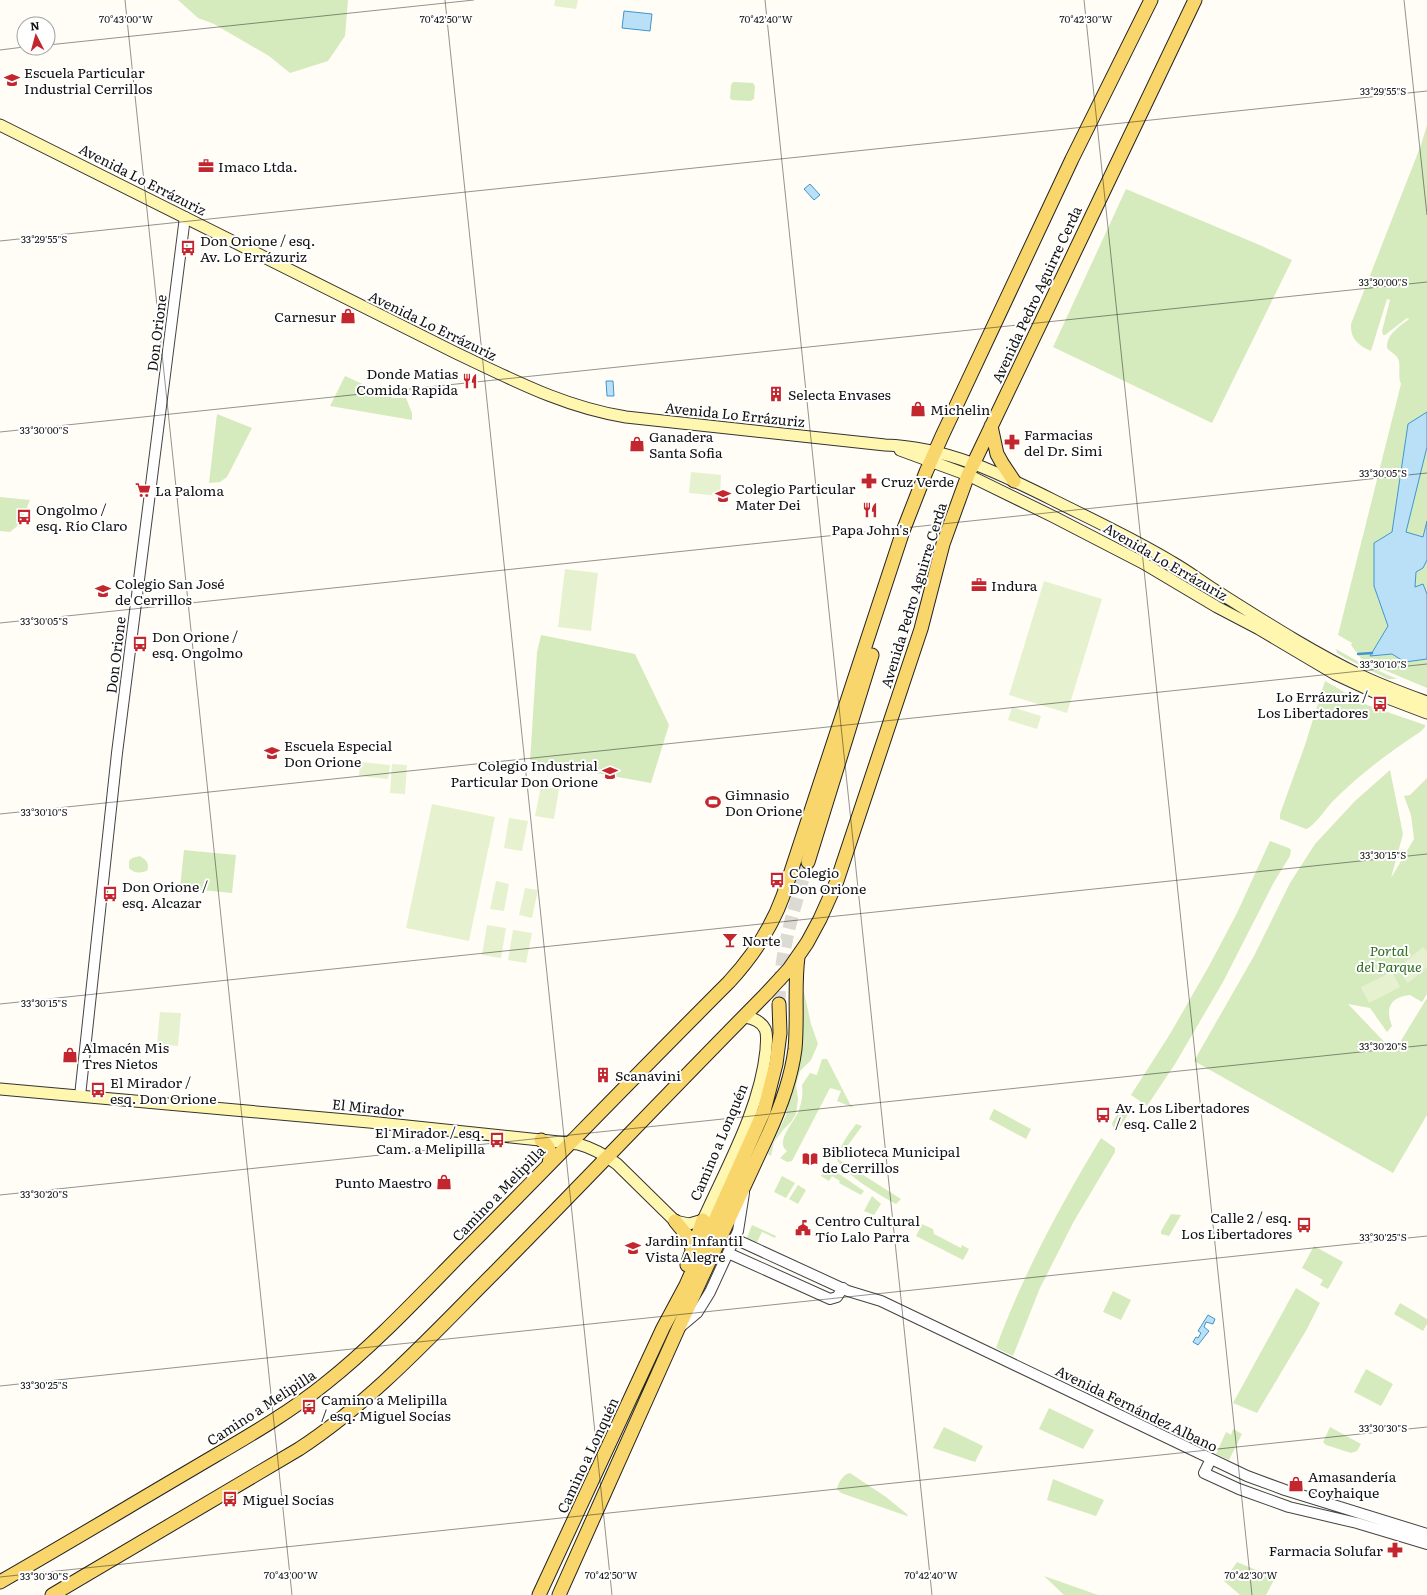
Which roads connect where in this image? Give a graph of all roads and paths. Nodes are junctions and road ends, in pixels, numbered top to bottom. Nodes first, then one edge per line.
1 (1151, 0) edge
2 (1195, 0) edge
3 (0, 125) edge
4 (185, 217) junction
5 (991, 426) junction
6 (932, 457) junction
7 (974, 462) junction
8 (968, 475) junction
9 (1014, 480) junction
10 (904, 531) junction
11 (1427, 702) edge
12 (1427, 713) edge
13 (808, 862) tunnel mouth
14 (798, 955) junction
15 (779, 1004) tunnel mouth
16 (745, 1016) junction
17 (0, 1089) edge
18 (80, 1096) junction
19 (541, 1140) junction
20 (570, 1142) junction
21 (608, 1157) junction
22 (550, 1162) junction
23 (745, 1184) junction
24 (703, 1220) junction
25 (675, 1221) junction
26 (735, 1239) junction
27 (692, 1249) junction
28 (728, 1253) junction
29 (843, 1288) junction
30 (663, 1328) junction
31 (678, 1329) junction
32 (1211, 1459) junction
33 (1427, 1534) edge
34 (1427, 1544) edge
35 (0, 1582) edge
36 (52, 1595) edge
37 (539, 1595) edge
38 (559, 1595) edge

1 - 6 main road, Avenida Pedro Aguirre Cerda
2 - 5 main road, Avenida Pedro Aguirre Cerda
3 - 4 main road, Avenida Lo Errázuriz
4 - 6 main road, Avenida Lo Errázuriz
4 - 18 street, Don Orione
5 - 7 main road, Avenida Pedro Aguirre Cerda
5 - 9 main road
6 - 7 main road, Avenida Lo Errázuriz
6 - 8 main road, Avenida Lo Errázuriz
6 - 10 main road, Avenida Pedro Aguirre Cerda
7 - 8 main road, Avenida Pedro Aguirre Cerda
7 - 9 main road, Avenida Lo Errázuriz
8 - 12 main road, Avenida Lo Errázuriz
8 - 14 main road, Avenida Pedro Aguirre Cerda
9 - 11 main road, Avenida Lo Errázuriz
10 - 13 main road
10 - 20 main road, Avenida Pedro Aguirre Cerda
14 - 16 main road, Avenida Pedro Aguirre Cerda
14 - 23 main road
15 - 30 main road
16 - 21 main road, Avenida Pedro Aguirre Cerda
16 - 24 main road, Camino a Lonquén
17 - 18 main road, El Mirador
18 - 19 main road, El Mirador
19 - 20 main road, El Mirador
19 - 22 main road
20 - 21 main road, El Mirador
20 - 22 main road, Camino a Melipilla
21 - 25 main road, El Mirador
21 - 36 main road
22 - 35 main road, Camino a Melipilla
23 - 26 street
23 - 31 main road
24 - 25 main road
24 - 27 main road
25 - 27 main road
26 - 28 street
26 - 29 street, Avenida Fernández Albano
27 - 30 main road
28 - 29 street
28 - 31 street
29 - 32 street, Avenida Fernández Albano
30 - 37 main road, Camino a Lonquén
31 - 38 main road
32 - 33 street, Avenida Fernández Albano
32 - 34 street, Avenida Fernández Albano

